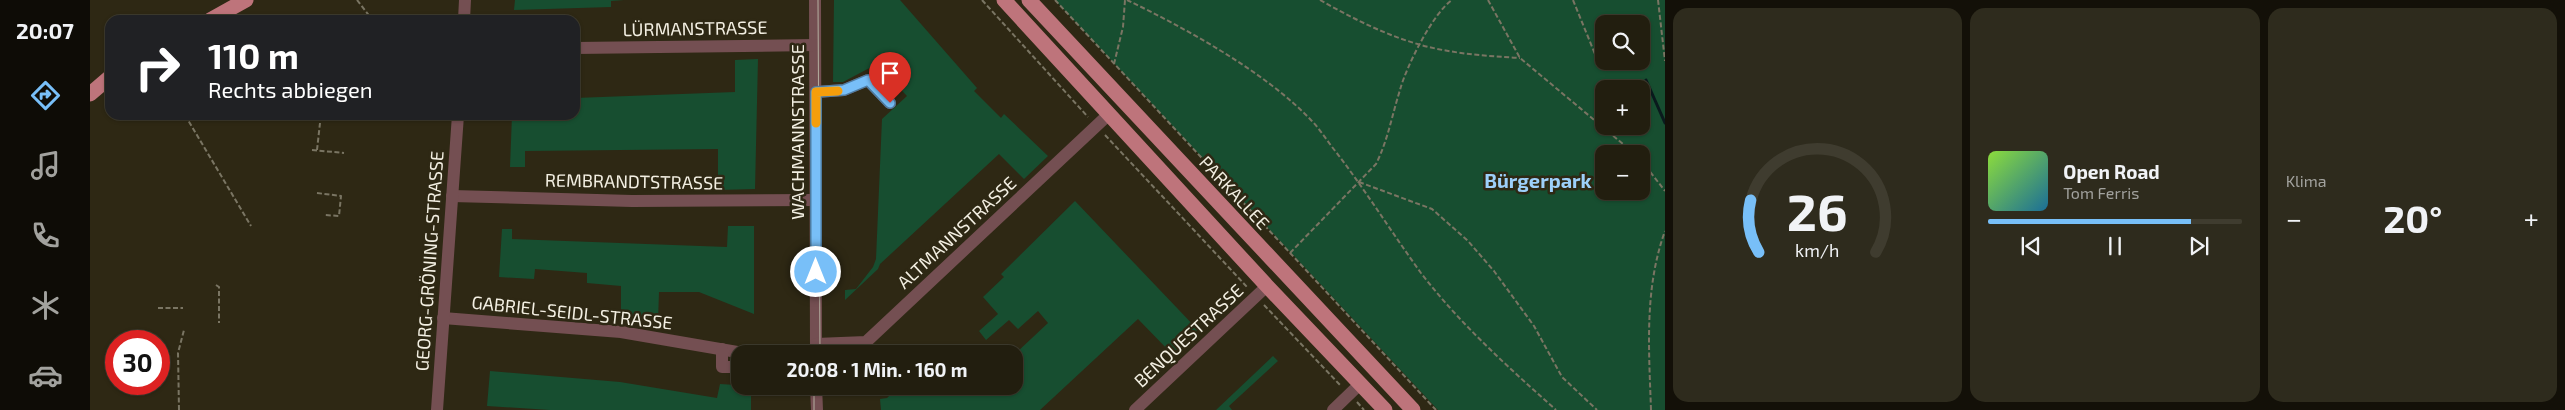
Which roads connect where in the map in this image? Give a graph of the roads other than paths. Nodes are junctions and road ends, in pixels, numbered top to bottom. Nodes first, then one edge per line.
1 (246, 0) edge
2 (466, 0) edge
3 (815, 0) edge
4 (1004, 0) edge
5 (1029, 0) edge
6 (219, 15) edge
7 (464, 15) edge
8 (815, 45) junction
9 (580, 48) edge
10 (105, 79) edge
11 (105, 81) edge
12 (90, 83) edge
13 (816, 92) junction
14 (90, 94) edge
15 (890, 103) dead end
16 (1108, 115) junction
17 (458, 120) edge
18 (452, 196) junction
19 (816, 200) junction
20 (1261, 292) junction
21 (444, 318) junction
22 (816, 345) edge
23 (847, 345) edge
24 (722, 349) junction
25 (731, 351) edge
26 (731, 368) edge
27 (1355, 389) junction
28 (816, 395) edge
29 (437, 410) edge
30 (817, 410) edge
31 (1136, 410) edge
32 (1333, 410) edge
33 (1385, 410) edge
34 (1413, 410) edge

1 - 6 main road
2 - 7 street
3 - 8 street, WACHMANNSTRASSE
4 - 16 main road
5 - 34 main road, PARKALLEE
8 - 9 street, LÜRMANSTRASSE
8 - 13 street, WACHMANNSTRASSE
10 - 12 main road
11 - 14 main road
13 - 15 street
13 - 19 street, WACHMANNSTRASSE
16 - 20 main road
16 - 23 street, ALTMANNSTRASSE
17 - 18 street, GEORG-GRÖNING-STRASSE
18 - 19 street, REMBRANDTSTRASSE
18 - 21 street, GEORG-GRÖNING-STRASSE
19 - 22 street, WACHMANNSTRASSE
20 - 27 main road
20 - 31 street, BENQUESTRASSE
21 - 24 street, GABRIEL-SEIDL-STRASSE
21 - 29 street, GEORG-GRÖNING-STRASSE
24 - 25 street, GABRIEL-SEIDL-STRASSE
24 - 26 street
27 - 32 street
27 - 33 main road
28 - 30 street

